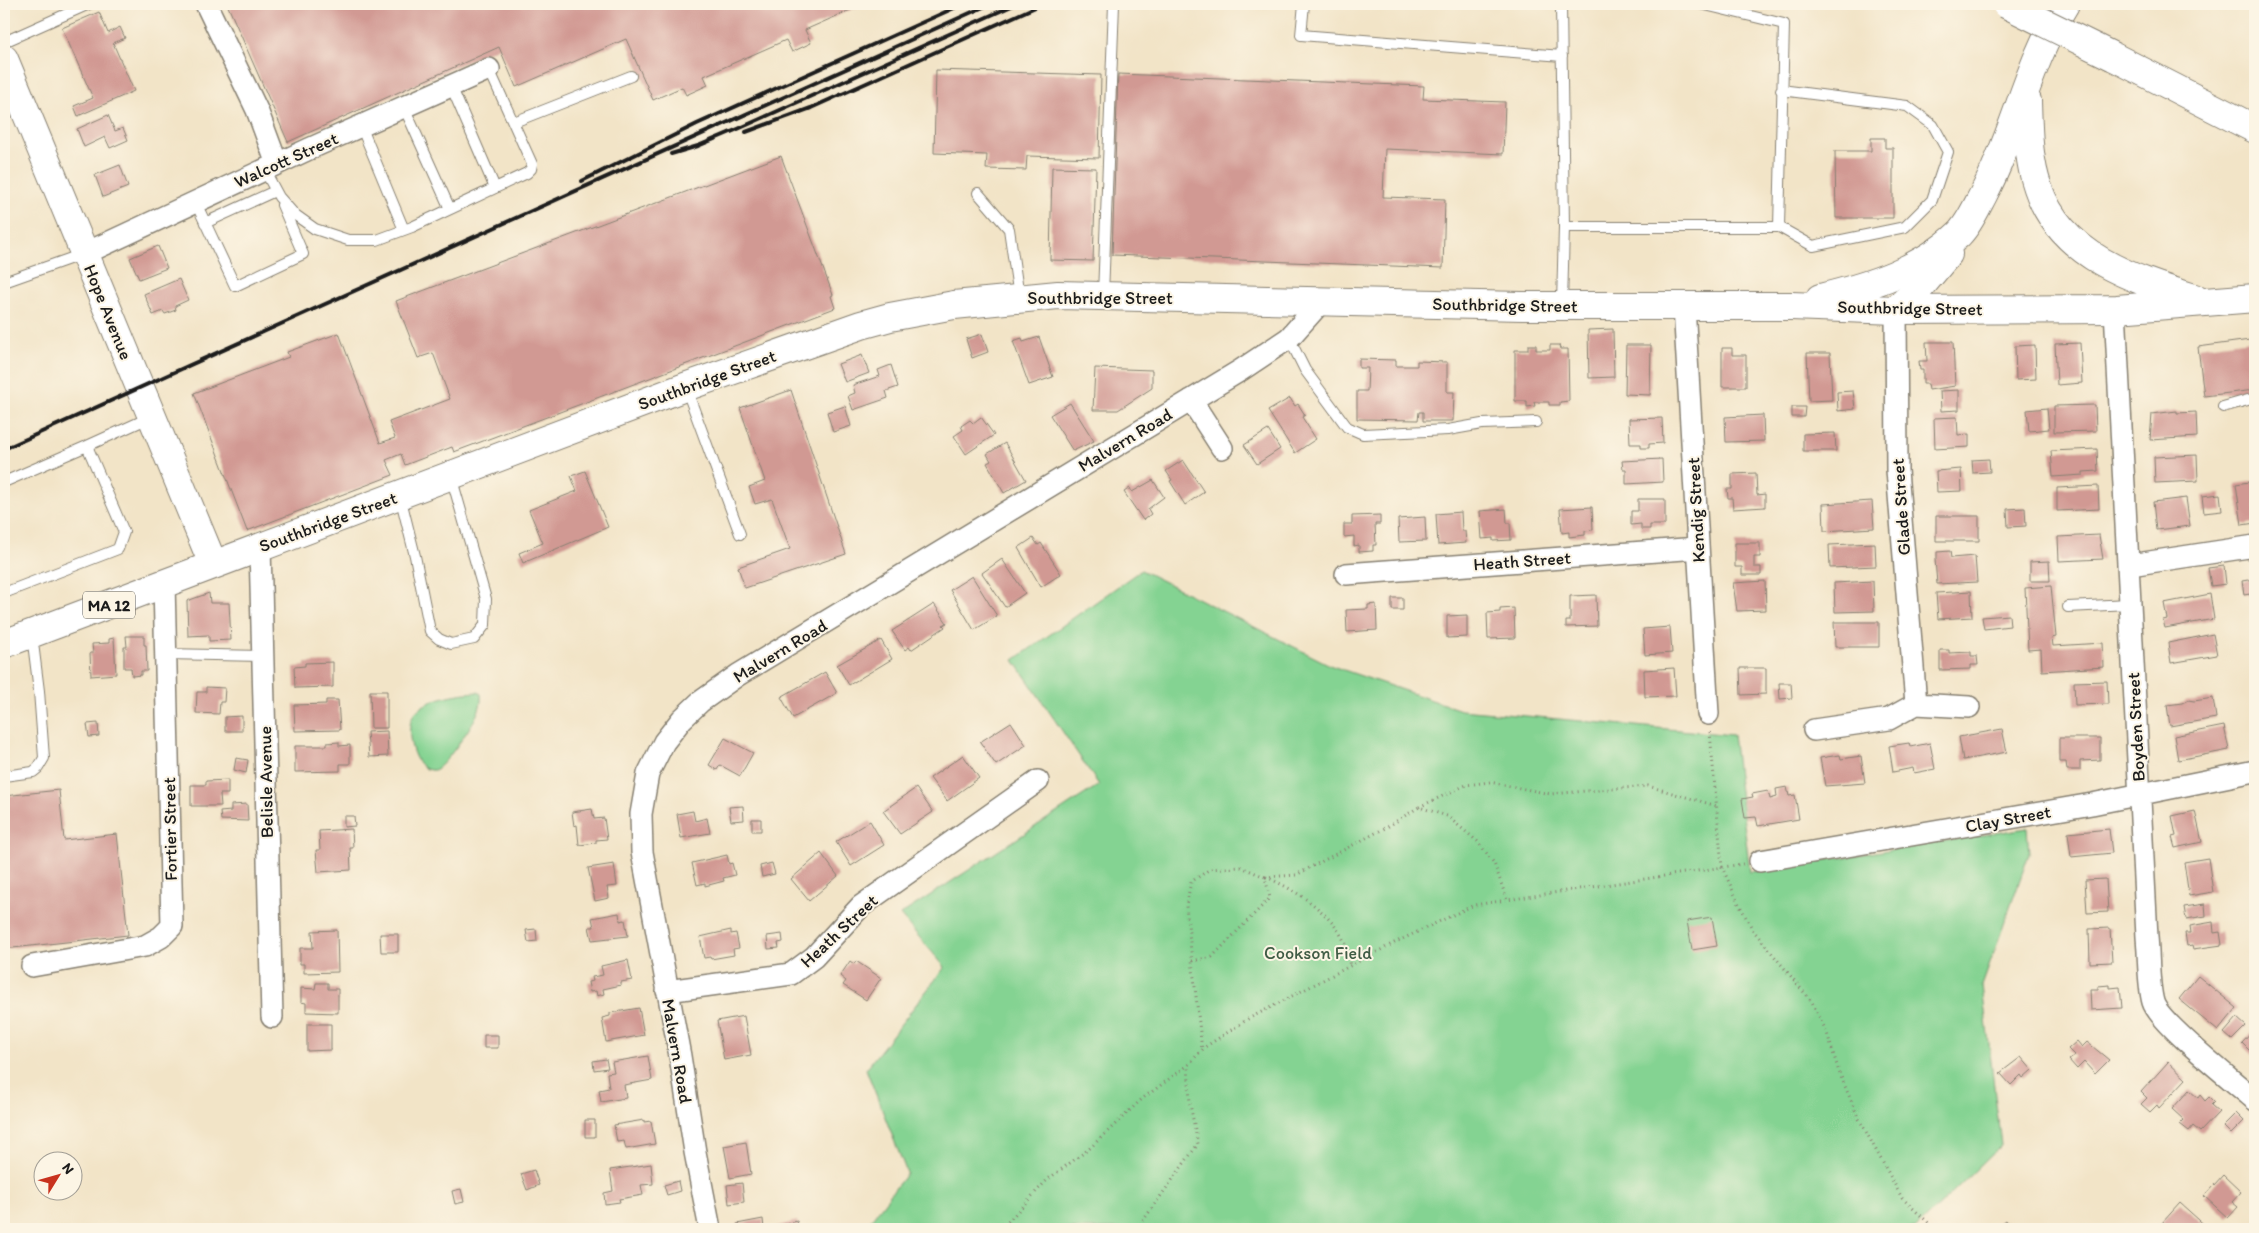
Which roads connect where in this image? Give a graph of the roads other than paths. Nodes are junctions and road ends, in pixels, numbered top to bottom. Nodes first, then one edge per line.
1 (89, 4) edge
2 (206, 4) edge
3 (1114, 4) edge
4 (1304, 4) edge
5 (1561, 4) edge
6 (1701, 4) edge
7 (2006, 4) edge
8 (2065, 4) edge
9 (4, 42) edge
10 (1562, 56) junction
11 (4, 59) edge
12 (489, 69) joint
13 (631, 76) dead end
14 (451, 86) junction
15 (1780, 90) junction
16 (2026, 90) junction
17 (404, 107) junction
18 (514, 122) junction
19 (362, 126) junction
20 (2255, 129) edge
21 (270, 166) junction
22 (495, 188) junction
23 (978, 193) dead end
24 (277, 194) junction
25 (195, 201) junction
26 (450, 209) junction
27 (205, 222) junction
28 (1564, 227) junction
29 (1779, 227) junction
30 (404, 230) junction
31 (1960, 233) junction
32 (84, 254) junction
33 (4, 282) edge
34 (1103, 296) junction
35 (1019, 298) junction
36 (2255, 298) edge
37 (1321, 302) junction
38 (2208, 302) junction
39 (1562, 306) junction
40 (1684, 306) junction
41 (1792, 306) junction
42 (2115, 309) junction
43 (1896, 310) junction
44 (1289, 338) junction
45 (685, 387) junction
46 (2255, 398) edge
47 (1191, 400) junction
48 (2223, 406) dead end
49 (152, 417) junction
50 (1536, 422) dead end
51 (87, 446) junction
52 (1222, 448) dead end
53 (451, 475) junction
54 (4, 482) edge
55 (399, 495) junction
56 (740, 534) dead end
57 (2255, 546) edge
58 (260, 547) junction
59 (1698, 548) junction
60 (213, 564) junction
61 (2130, 565) junction
62 (1346, 574) dead end
63 (164, 583) junction
64 (4, 593) edge
65 (2129, 604) junction
66 (2068, 607) dead end
67 (12, 638) edge
68 (166, 654) junction
69 (262, 656) junction
70 (1916, 704) junction
71 (1969, 707) dead end
72 (1708, 714) road end
73 (1814, 730) dead end
74 (2255, 771) edge
75 (4, 776) edge
76 (1038, 782) dead end
77 (2140, 794) junction
78 (1760, 861) road end
79 (32, 966) dead end
80 (667, 991) junction
81 (272, 1017) dead end
82 (2255, 1100) edge
83 (710, 1229) edge

1 - 9 lane
2 - 21 street
3 - 34 lane
4 - 10 lane
5 - 10 lane
6 - 15 lane
7 - 20 main road, bridge
8 - 16 main road
10 - 28 lane
11 - 32 main road, Hope Avenue
12 - 14 street, Walcott Street
12 - 18 lane
13 - 18 lane
14 - 17 street, Walcott Street
14 - 22 lane
15 - 29 lane
15 - 29 lane
16 - 31 main road
16 - 38 main road
17 - 19 street, Walcott Street
17 - 26 lane
18 - 22 lane
19 - 21 street, Walcott Street
19 - 30 lane
21 - 24 lane
21 - 25 street, Walcott Street
22 - 26 lane
23 - 35 lane
24 - 27 lane
24 - 27 lane
24 - 30 lane
25 - 27 lane
25 - 32 street, Walcott Street
26 - 30 lane
28 - 29 lane
28 - 39 lane
31 - 41 main road
31 - 43 main road
32 - 33 lane
32 - 49 main road, Hope Avenue
34 - 35 main road, Southbridge Street
34 - 37 main road, Southbridge Street
35 - 45 main road, Southbridge Street
36 - 38 main road, Southbridge Street
37 - 39 main road, Southbridge Street
37 - 44 street, Malvern Road
38 - 42 main road, Southbridge Street
39 - 40 main road, Southbridge Street
40 - 41 main road, Southbridge Street
40 - 59 street, Kendig Street
41 - 43 main road, Southbridge Street
42 - 43 main road, Southbridge Street
42 - 61 street, Boyden Street
43 - 70 street, Glade Street
44 - 47 street, Malvern Road
44 - 50 lane
45 - 53 main road, Southbridge Street
45 - 56 lane
46 - 48 lane
47 - 52 street
47 - 80 street, Malvern Road
49 - 51 lane
49 - 60 main road, Hope Avenue
51 - 54 lane
51 - 64 lane
53 - 55 main road, Southbridge Street
53 - 55 lane
55 - 58 main road, Southbridge Street
57 - 61 street
58 - 60 main road, Southbridge Street
58 - 69 street, Belisle Avenue
59 - 62 street, Heath Street
59 - 72 street, Kendig Street
60 - 63 main road, Southbridge Street / MA 12
61 - 65 street, Boyden Street
63 - 67 main road, Southbridge Street / MA 12
63 - 68 street, Fortier Street
65 - 66 lane
65 - 77 street, Boyden Street
67 - 75 lane
68 - 69 lane
68 - 79 street, Fortier Street
69 - 81 street, Belisle Avenue
70 - 71 street
70 - 73 street
74 - 77 street, Clay Street
76 - 80 street, Heath Street
77 - 78 street, Clay Street
77 - 82 street, Boyden Street
80 - 83 street, Malvern Road

